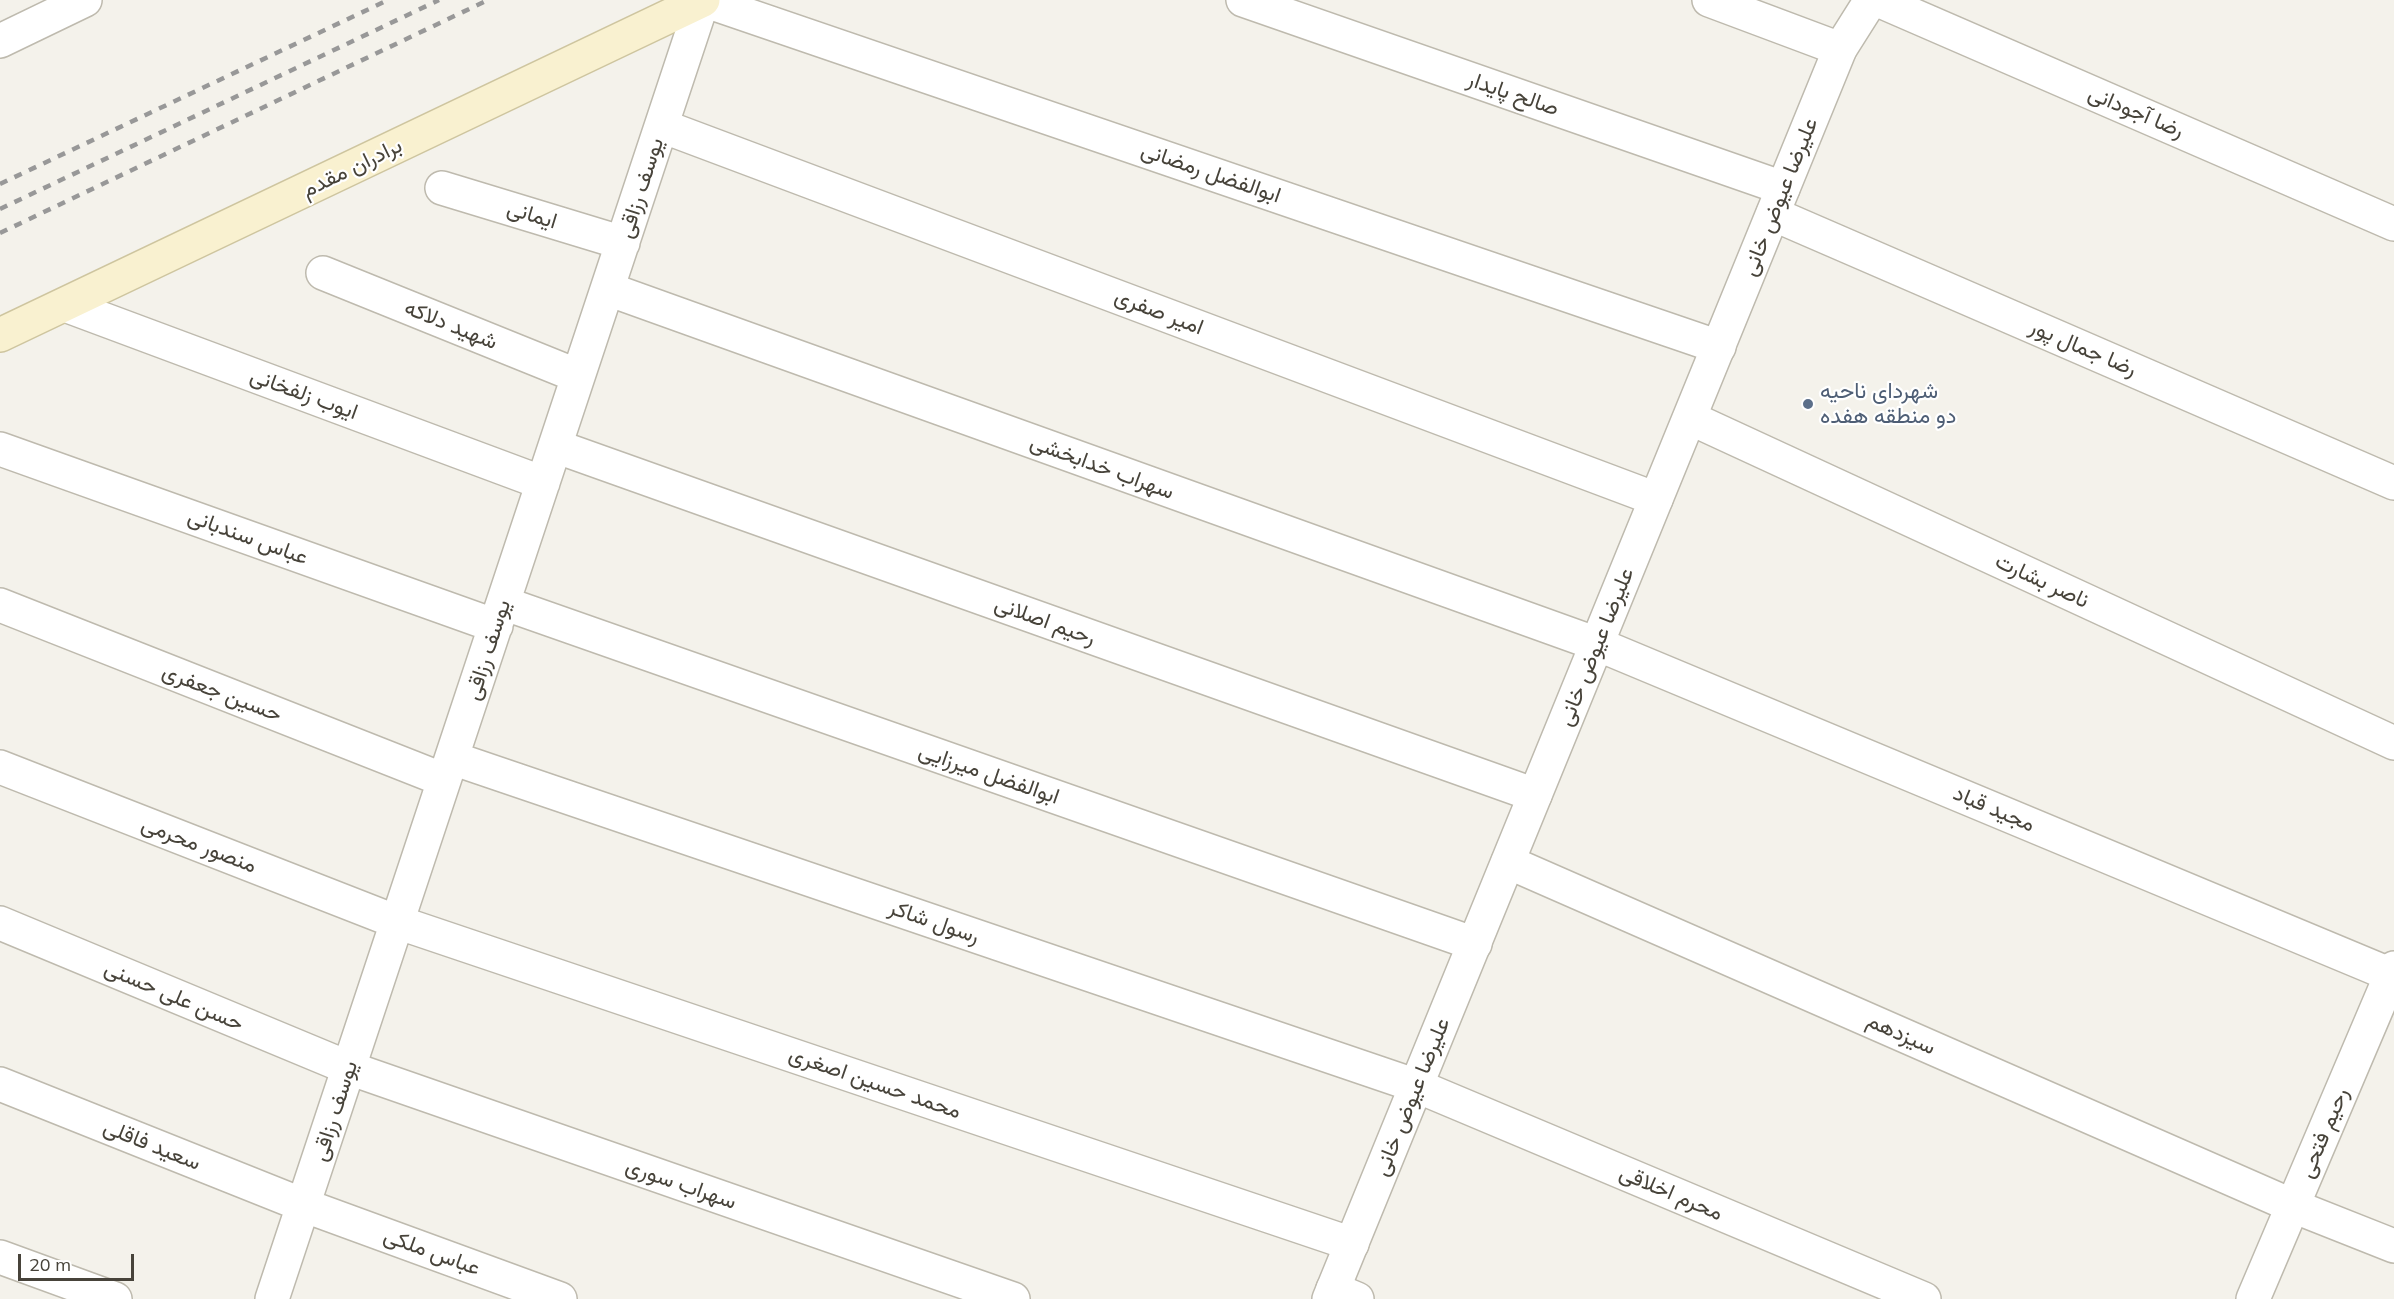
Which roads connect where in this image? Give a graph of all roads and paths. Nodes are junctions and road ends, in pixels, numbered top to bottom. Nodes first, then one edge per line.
1 (85, 0) edge
2 (663, 0) edge
3 (703, 0) edge
4 (1243, 0) edge
5 (1709, 0) edge
6 (1871, 0) edge
7 (1878, 0) edge
8 (0, 40) edge
9 (1840, 49) junction
10 (662, 126) junction
11 (442, 188) dead end
12 (1778, 201) junction
13 (2394, 224) edge
14 (623, 243) junction
15 (323, 273) dead end
16 (608, 289) junction
17 (57, 297) junction
18 (0, 311) edge
19 (0, 335) edge
20 (1719, 347) junction
21 (578, 376) junction
22 (1690, 418) junction
23 (555, 446) junction
24 (0, 448) edge
25 (543, 483) junction
26 (2394, 483) edge
27 (1656, 499) junction
28 (0, 605) edge
29 (500, 614) junction
30 (1597, 644) junction
31 (2394, 743) edge
32 (0, 767) edge
33 (448, 769) junction
34 (1535, 795) junction
35 (1508, 862) junction
36 (397, 922) junction
37 (0, 923) edge
38 (1475, 944) junction
39 (2393, 973) edge
40 (349, 1068) junction
41 (0, 1084) edge
42 (1417, 1086) junction
43 (303, 1205) junction
44 (2293, 1206) junction
45 (1352, 1244) junction
46 (2394, 1246) edge
47 (0, 1257) edge
48 (1340, 1296) edge
49 (115, 1299) edge
50 (272, 1299) edge
51 (560, 1299) edge
52 (1013, 1299) edge
53 (1924, 1299) edge
54 (2253, 1299) edge

1 - 8 street
2 - 17 main road, برادران مقدم
3 - 10 street, یوسف رزاقی
3 - 17 main road, برادران مقدم
3 - 20 street, ابوالفضل رمضانی
4 - 12 street, صالح پایدار
5 - 9 street
6 - 9 street, علیرضا عیوض خانی
7 - 13 street, رضا آجودانی
9 - 12 street, علیرضا عیوض خانی
10 - 14 street, یوسف رزاقی
10 - 27 street, امیر صفری
11 - 14 street, ایمانی
12 - 20 street, علیرضا عیوض خانی
12 - 26 street, رضا جمال پور
14 - 16 street, یوسف رزاقی
15 - 21 street, شهید دلاکه
16 - 21 street, یوسف رزاقی
16 - 30 street, سهراب خدابخشی
17 - 18 main road, برادران مقدم
17 - 19 main road, برادران مقدم
17 - 25 street, ایوب زلفخانی
20 - 22 street, علیرضا عیوض خانی
21 - 23 street, یوسف رزاقی
22 - 27 street, علیرضا عیوض خانی
22 - 31 street, ناصر بشارت
23 - 25 street, یوسف رزاقی
23 - 34 street, رحیم اصلانی
24 - 29 street, عباس سندبانی
25 - 29 street, یوسف رزاقی
27 - 30 street, علیرضا عیوض خانی
28 - 33 street, حسین جعفری
29 - 33 street, یوسف رزاقی
29 - 38 street, ابوالفضل میرزایی
30 - 34 street, علیرضا عیوض خانی
30 - 39 street, مجید قباد
32 - 36 street, منصور محرمی
33 - 36 street, یوسف رزاقی
33 - 42 street, رسول شاکر
34 - 35 street, علیرضا عیوض خانی
35 - 38 street, علیرضا عیوض خانی
35 - 44 street, سیزدهم
36 - 40 street, یوسف رزاقی
36 - 45 street, محمد حسین اصغری
37 - 40 street, حسن علی حسنی
38 - 42 street, علیرضا عیوض خانی
39 - 44 street, رحیم فتحی
40 - 43 street, یوسف رزاقی
40 - 52 street, سهراب سوری
41 - 43 street, سعید فاقلی
42 - 45 street, علیرضا عیوض خانی
42 - 53 street, محرم اخلاقی
43 - 50 street, یوسف رزاقی
43 - 51 street, عباس ملکی
44 - 46 street, سیزدهم
44 - 54 street, رحیم فتحی
45 - 48 street, علیرضا عیوض خانی
47 - 49 street

